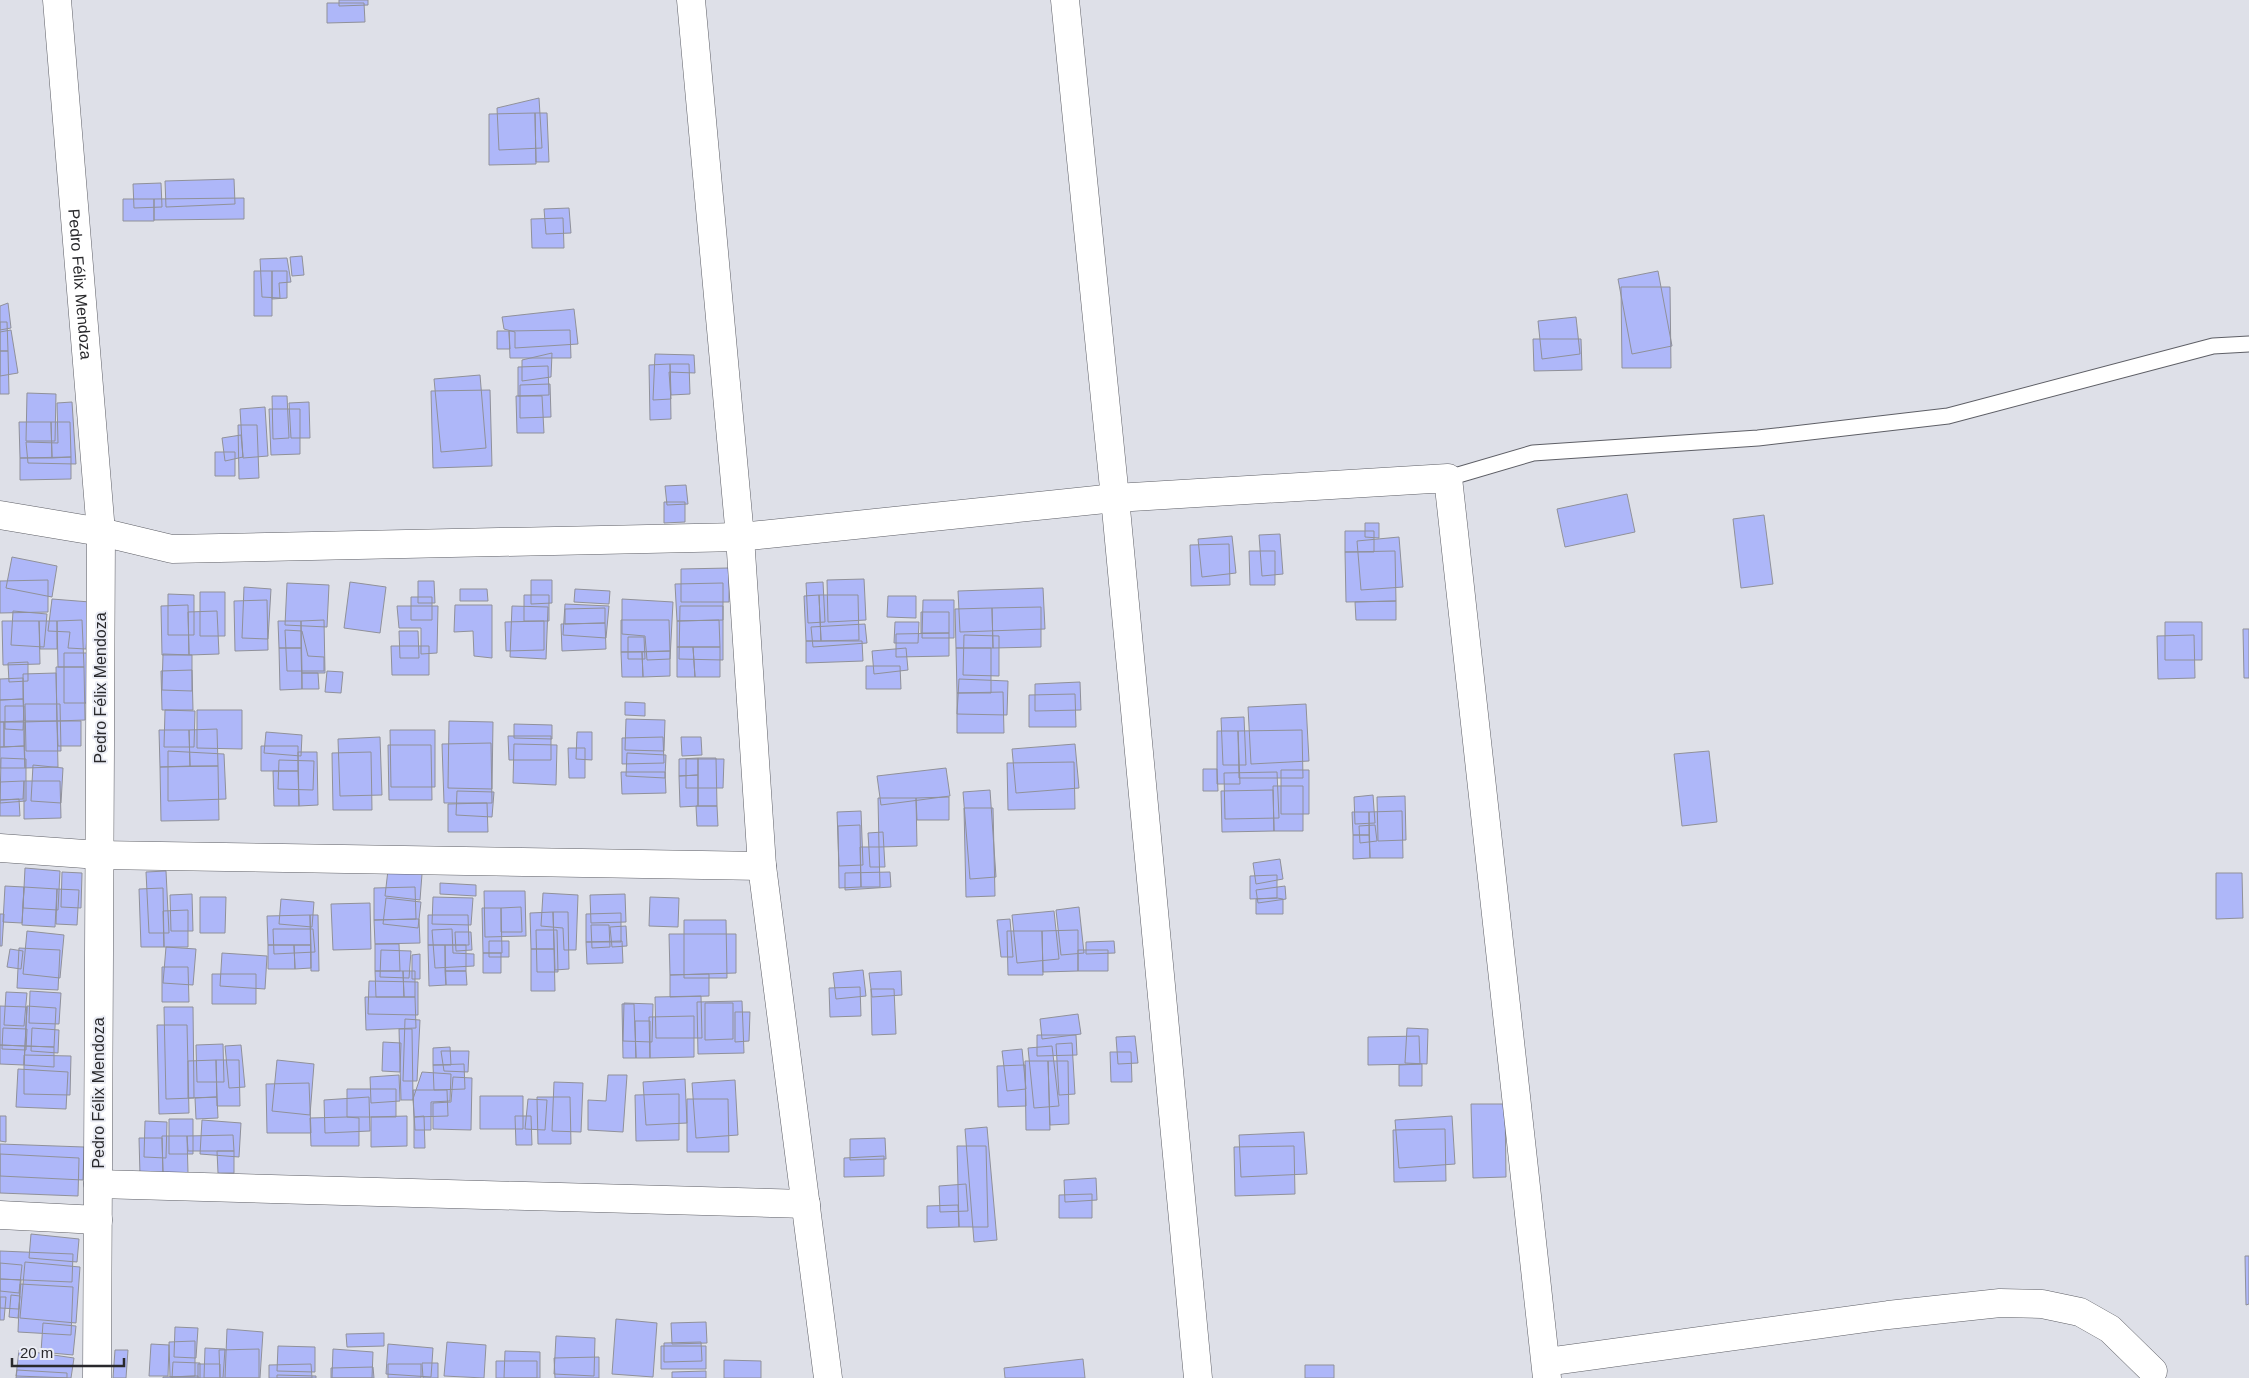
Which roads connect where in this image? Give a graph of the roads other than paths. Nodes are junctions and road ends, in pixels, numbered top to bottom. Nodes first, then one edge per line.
1 (57, 0) edge
2 (691, 0) edge
3 (1064, 0) edge
4 (2249, 344) edge
5 (1448, 478) junction
6 (1115, 498) junction
7 (0, 515) edge
8 (101, 532) junction
9 (740, 537) junction
10 (0, 848) edge
11 (100, 855) junction
12 (762, 866) junction
13 (98, 1184) junction
14 (806, 1204) junction
15 (0, 1214) edge
16 (98, 1220) junction
17 (1546, 1370) edge
18 (2153, 1371) dead end
19 (97, 1378) edge
20 (828, 1378) edge
21 (1198, 1378) edge

1 - 8 street, Pedro Félix Mendoza
2 - 9 street
3 - 6 street
4 - 5 lane
5 - 6 street
5 - 17 street
6 - 9 street
6 - 21 street
7 - 8 street
8 - 9 street
8 - 11 street, Pedro Félix Mendoza
9 - 12 street
10 - 11 street
11 - 12 street
11 - 13 street, Pedro Félix Mendoza
12 - 14 street
13 - 14 street
13 - 16 street, Pedro Félix Mendoza
14 - 20 street
15 - 16 street
16 - 19 street, Pedro Félix Mendoza
17 - 18 street

